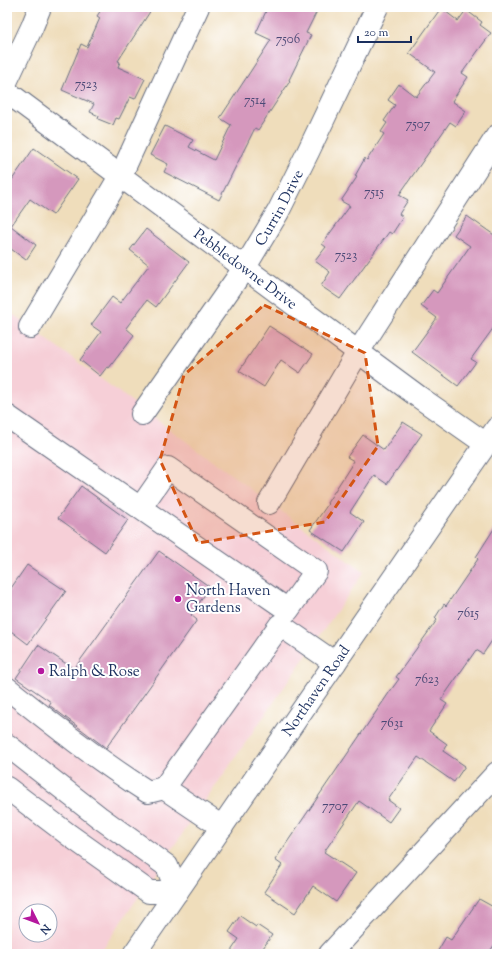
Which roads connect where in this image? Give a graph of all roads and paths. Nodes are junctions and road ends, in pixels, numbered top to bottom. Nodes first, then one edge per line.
1 (40, 7) edge
2 (198, 7) edge
3 (376, 7) edge
4 (7, 80) edge
5 (7, 92) edge
6 (497, 136) edge
7 (121, 176) junction
8 (245, 267) junction
9 (30, 327) dead end
10 (358, 352) junction
11 (142, 414) dead end
12 (7, 416) edge
13 (492, 436) edge
14 (269, 503) dead end
15 (141, 507) junction
16 (284, 617) junction
17 (335, 663) junction
18 (7, 688) edge
19 (7, 745) edge
20 (497, 773) edge
21 (7, 788) edge
22 (164, 788) junction
23 (99, 817) junction
24 (222, 827) junction
25 (81, 844) junction
26 (177, 892) junction
27 (134, 954) edge
28 (330, 954) edge

1 - 4 street
2 - 7 street
3 - 8 street, Currin Drive
5 - 7 street, Pebbledowne Drive
6 - 10 street
7 - 8 street, Pebbledowne Drive
7 - 9 street
8 - 10 street, Pebbledowne Drive
8 - 11 street, Currin Drive
10 - 13 street, Pebbledowne Drive
10 - 14 street
12 - 15 street
13 - 17 street, Northaven Road
15 - 16 street
15 - 16 street
16 - 17 street
16 - 22 street
17 - 24 street, Northaven Road
18 - 22 street
19 - 23 street
20 - 28 street
21 - 25 street
22 - 24 street
23 - 25 street
23 - 26 street
24 - 26 street, Northaven Road
25 - 26 street
26 - 27 street, Northaven Road

